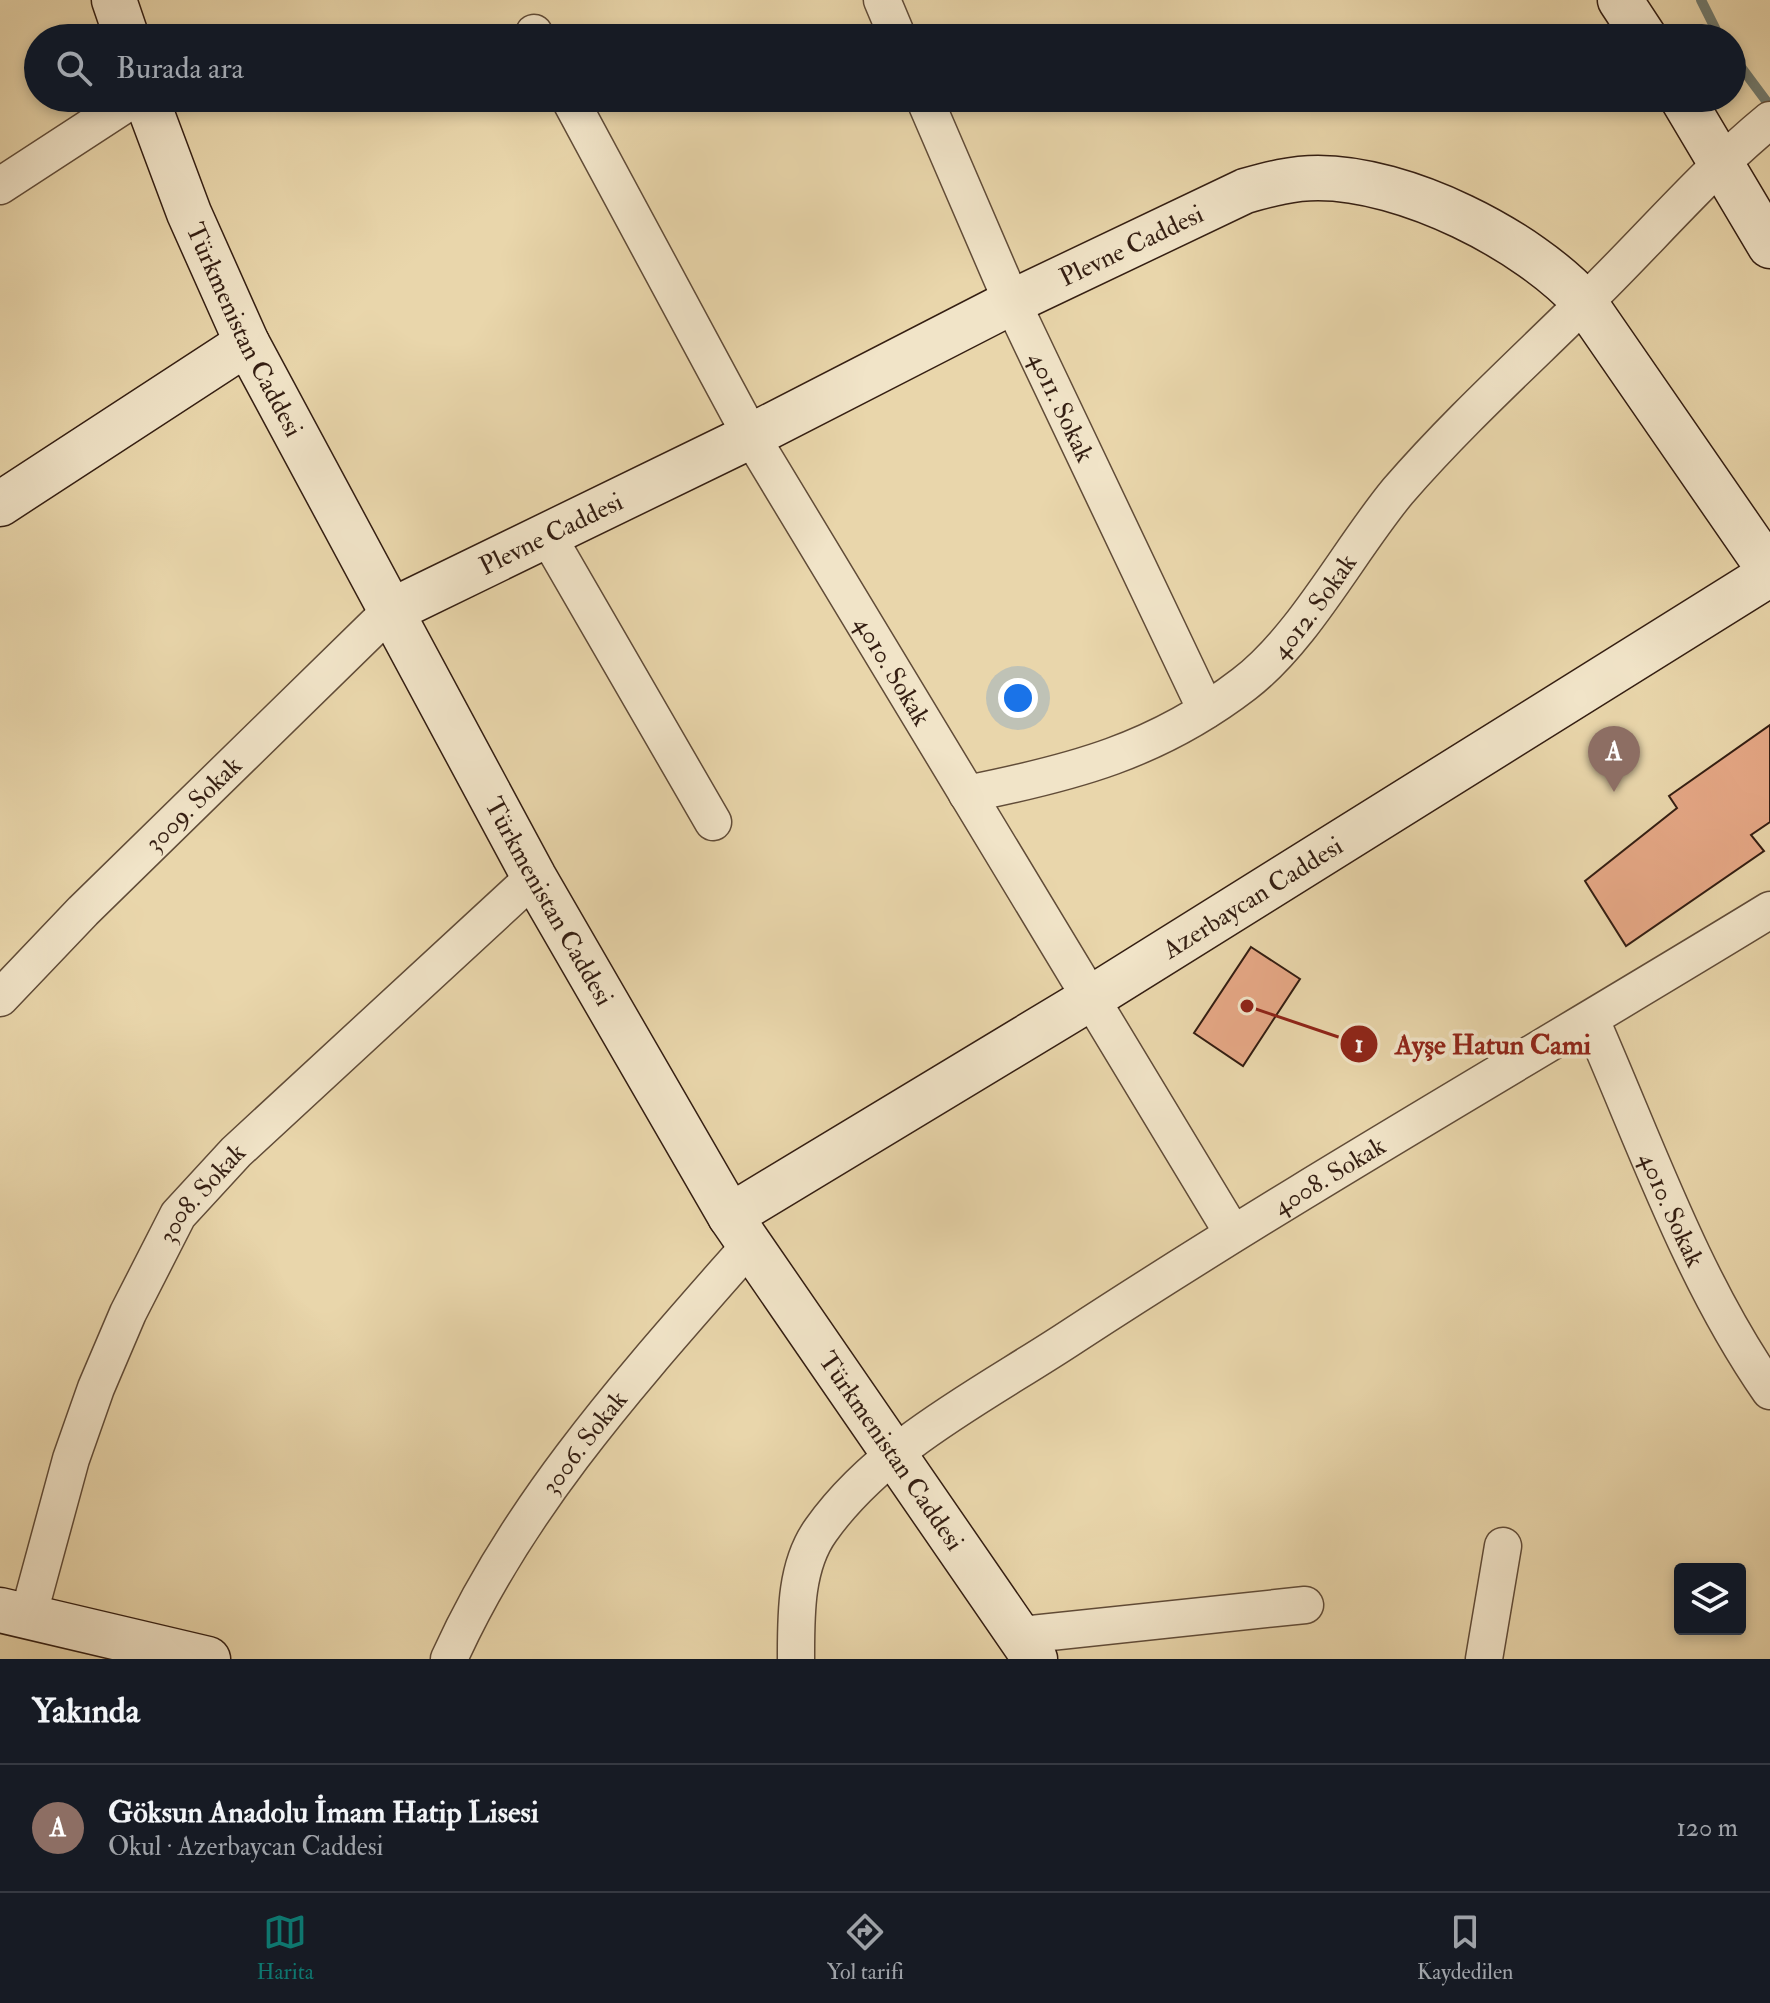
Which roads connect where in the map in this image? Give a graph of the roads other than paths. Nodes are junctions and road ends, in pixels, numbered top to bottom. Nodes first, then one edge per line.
1 (114, 0) edge
2 (882, 0) edge
3 (1620, 0) edge
4 (122, 24) edge
5 (892, 24) edge
6 (1636, 24) edge
7 (114, 112) edge
8 (151, 112) edge
9 (577, 112) edge
10 (930, 112) edge
11 (1704, 112) edge
12 (1748, 140) edge
13 (0, 186) edge
14 (1770, 246) edge
15 (1012, 302) junction
16 (1585, 303) junction
17 (247, 343) junction
18 (751, 436) junction
19 (0, 504) edge
20 (547, 535) junction
21 (1770, 572) edge
22 (389, 612) junction
23 (1206, 710) junction
24 (967, 794) junction
25 (713, 822) dead end
26 (534, 877) junction
27 (1770, 910) edge
28 (0, 998) edge
29 (1091, 998) junction
30 (1591, 1020) junction
31 (740, 1231) junction
32 (1232, 1232) junction
33 (1770, 1391) edge
34 (895, 1453) junction
35 (1503, 1546) dead end
36 (1305, 1605) dead end
37 (14, 1613) edge
38 (1028, 1647) edge
39 (207, 1659) edge
40 (449, 1659) edge
41 (796, 1659) edge
42 (1484, 1659) edge

1 - 4 street
2 - 5 street
3 - 6 street
7 - 13 street
8 - 17 street, Türkmenistan Caddesi
9 - 18 street, 4010. Sokak
10 - 15 street, 4011. Sokak
11 - 12 street
12 - 14 street
12 - 16 street, 4012. Sokak
15 - 16 street, Plevne Caddesi
15 - 18 street, Plevne Caddesi
15 - 23 street, 4011. Sokak
16 - 21 street, Plevne Caddesi
16 - 23 street, 4012. Sokak
17 - 19 street
17 - 22 street, Türkmenistan Caddesi
18 - 20 street, Plevne Caddesi
18 - 24 street, 4010. Sokak
20 - 22 street, Plevne Caddesi
20 - 25 street
21 - 29 street, Azerbaycan Caddesi
22 - 26 street, Türkmenistan Caddesi
22 - 28 street, 3009. Sokak
23 - 24 street, 4012. Sokak
24 - 29 street, 4010. Sokak
26 - 31 street, Türkmenistan Caddesi
26 - 37 street, 3008. Sokak
27 - 30 street, 4008. Sokak
29 - 31 street, Azerbaycan Caddesi
29 - 32 street, 4010. Sokak
30 - 32 street, 4008. Sokak
30 - 33 street, 4010. Sokak
31 - 34 street, Türkmenistan Caddesi
31 - 40 street, 3006. Sokak
32 - 34 street, 4008. Sokak
34 - 38 street, Türkmenistan Caddesi
34 - 41 street, 4008. Sokak
35 - 42 street
36 - 38 street
37 - 39 street

